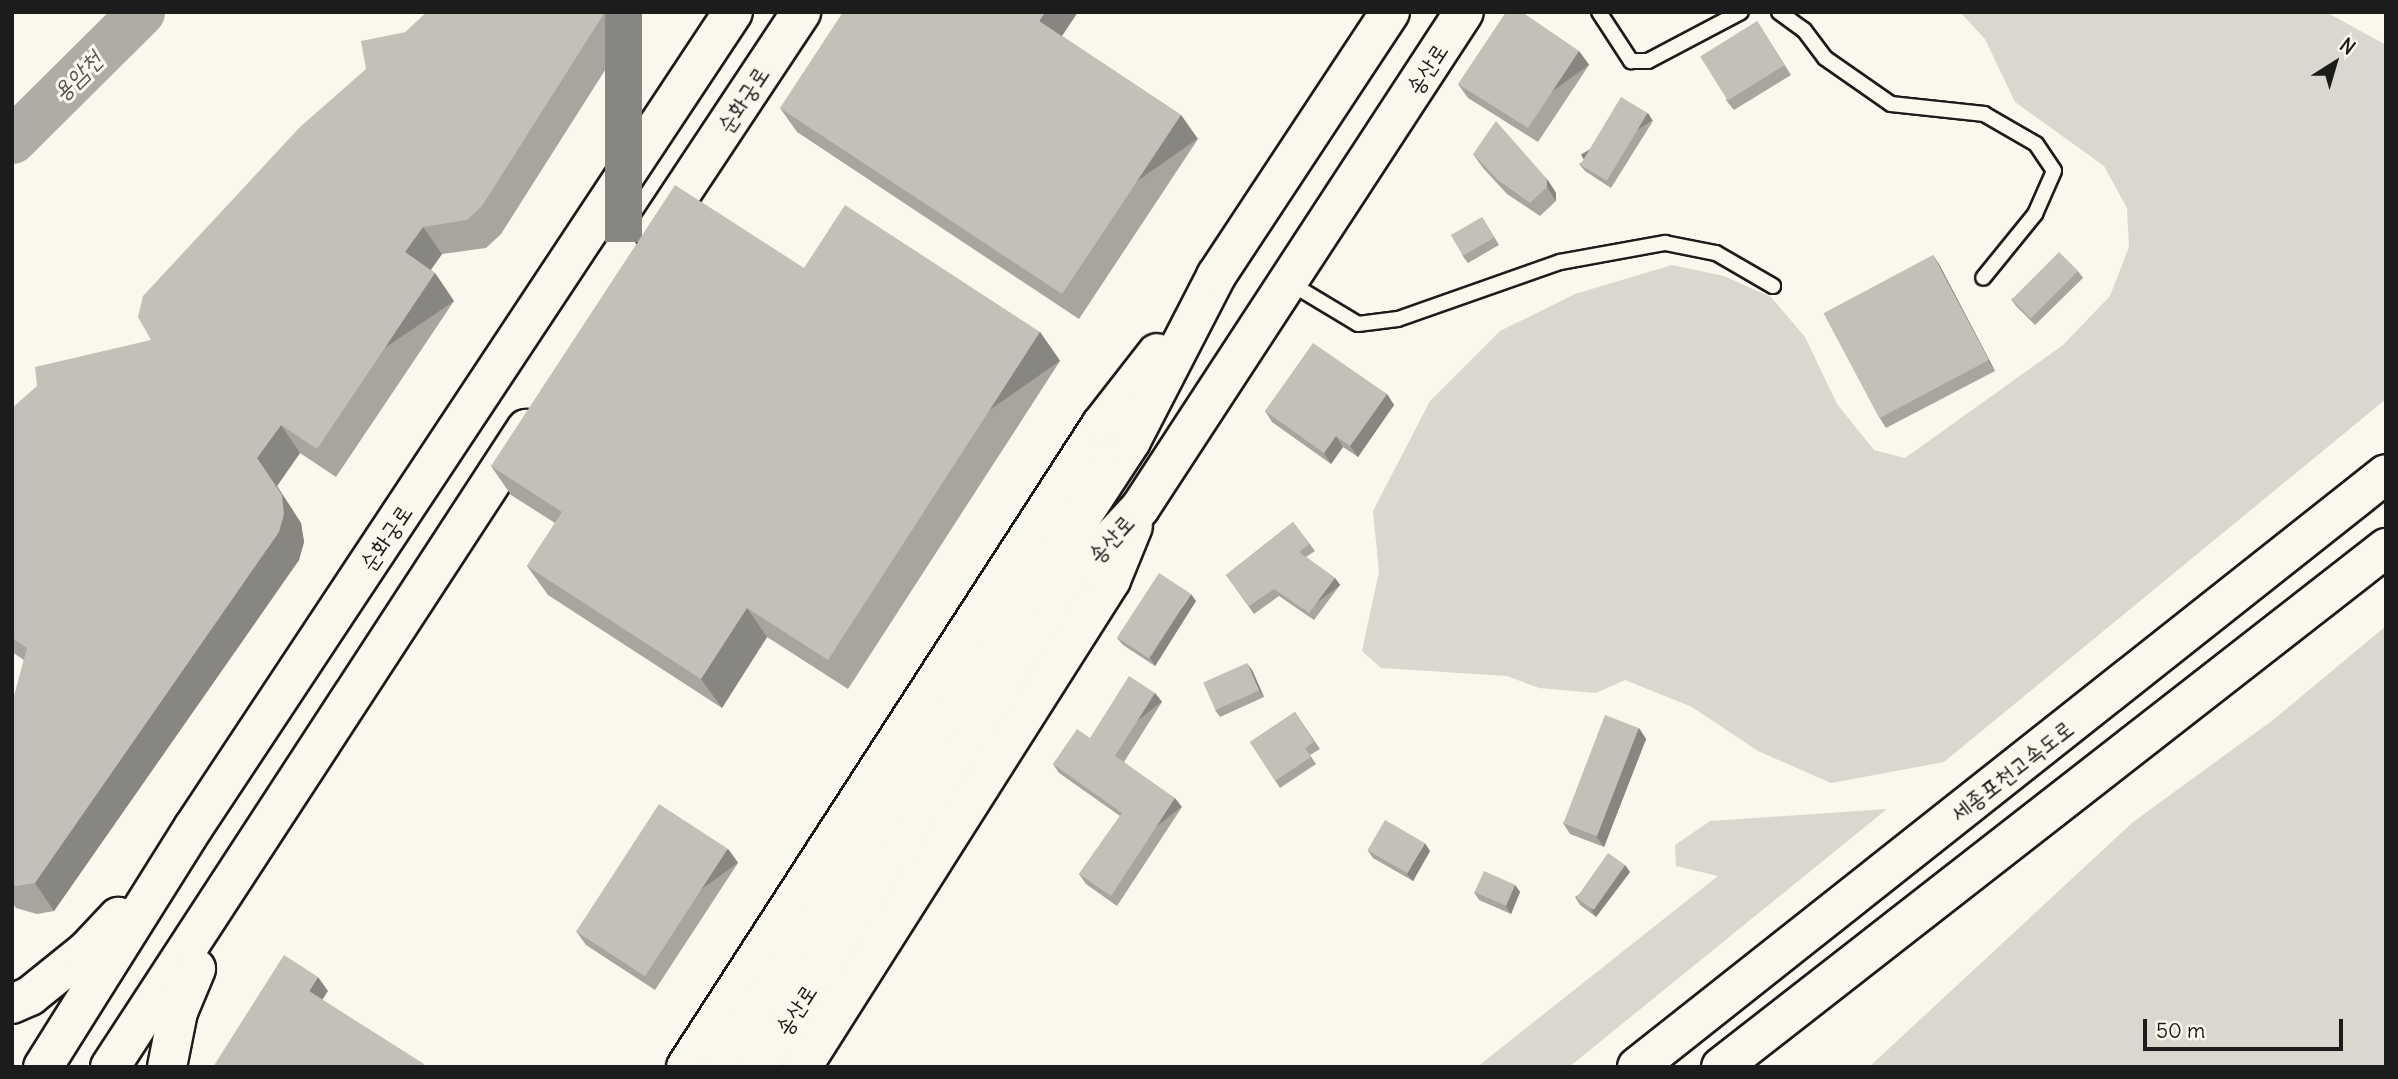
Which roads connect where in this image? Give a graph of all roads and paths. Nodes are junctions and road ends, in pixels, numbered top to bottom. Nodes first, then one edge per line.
1 (733, 12) edge
2 (801, 12) edge
3 (1391, 12) edge
4 (1464, 12) edge
5 (1600, 12) edge
6 (1741, 12) edge
7 (1779, 12) edge
8 (632, 269) edge
9 (1216, 276) junction
10 (1983, 278) dead end
11 (1288, 282) junction
12 (1773, 286) dead end
13 (547, 397) edge
14 (2386, 474) edge
15 (1140, 508) junction
16 (2386, 548) edge
17 (179, 851) junction
18 (233, 881) junction
19 (12, 1004) edge
20 (43, 1067) edge
21 (110, 1067) edge
22 (167, 1067) edge
23 (685, 1067) edge
24 (722, 1067) edge
25 (759, 1067) edge
26 (802, 1067) edge
27 (1637, 1067) edge
28 (1721, 1067) edge

1 - 17 main road, 순화궁로
2 - 8 main road, 순화궁로
3 - 9 main road, 송산로
4 - 11 main road, 송산로
5 - 6 lane
7 - 10 lane
9 - 23 main road
9 - 24 main road, 송산로
11 - 12 lane
11 - 15 main road, 송산로
13 - 18 main road
14 - 27 main road, 세종포천고속도로
15 - 25 main road, 송산로
15 - 26 main road
16 - 28 main road
17 - 19 main road
17 - 20 main road, 순화궁로
18 - 21 main road
18 - 22 main road

